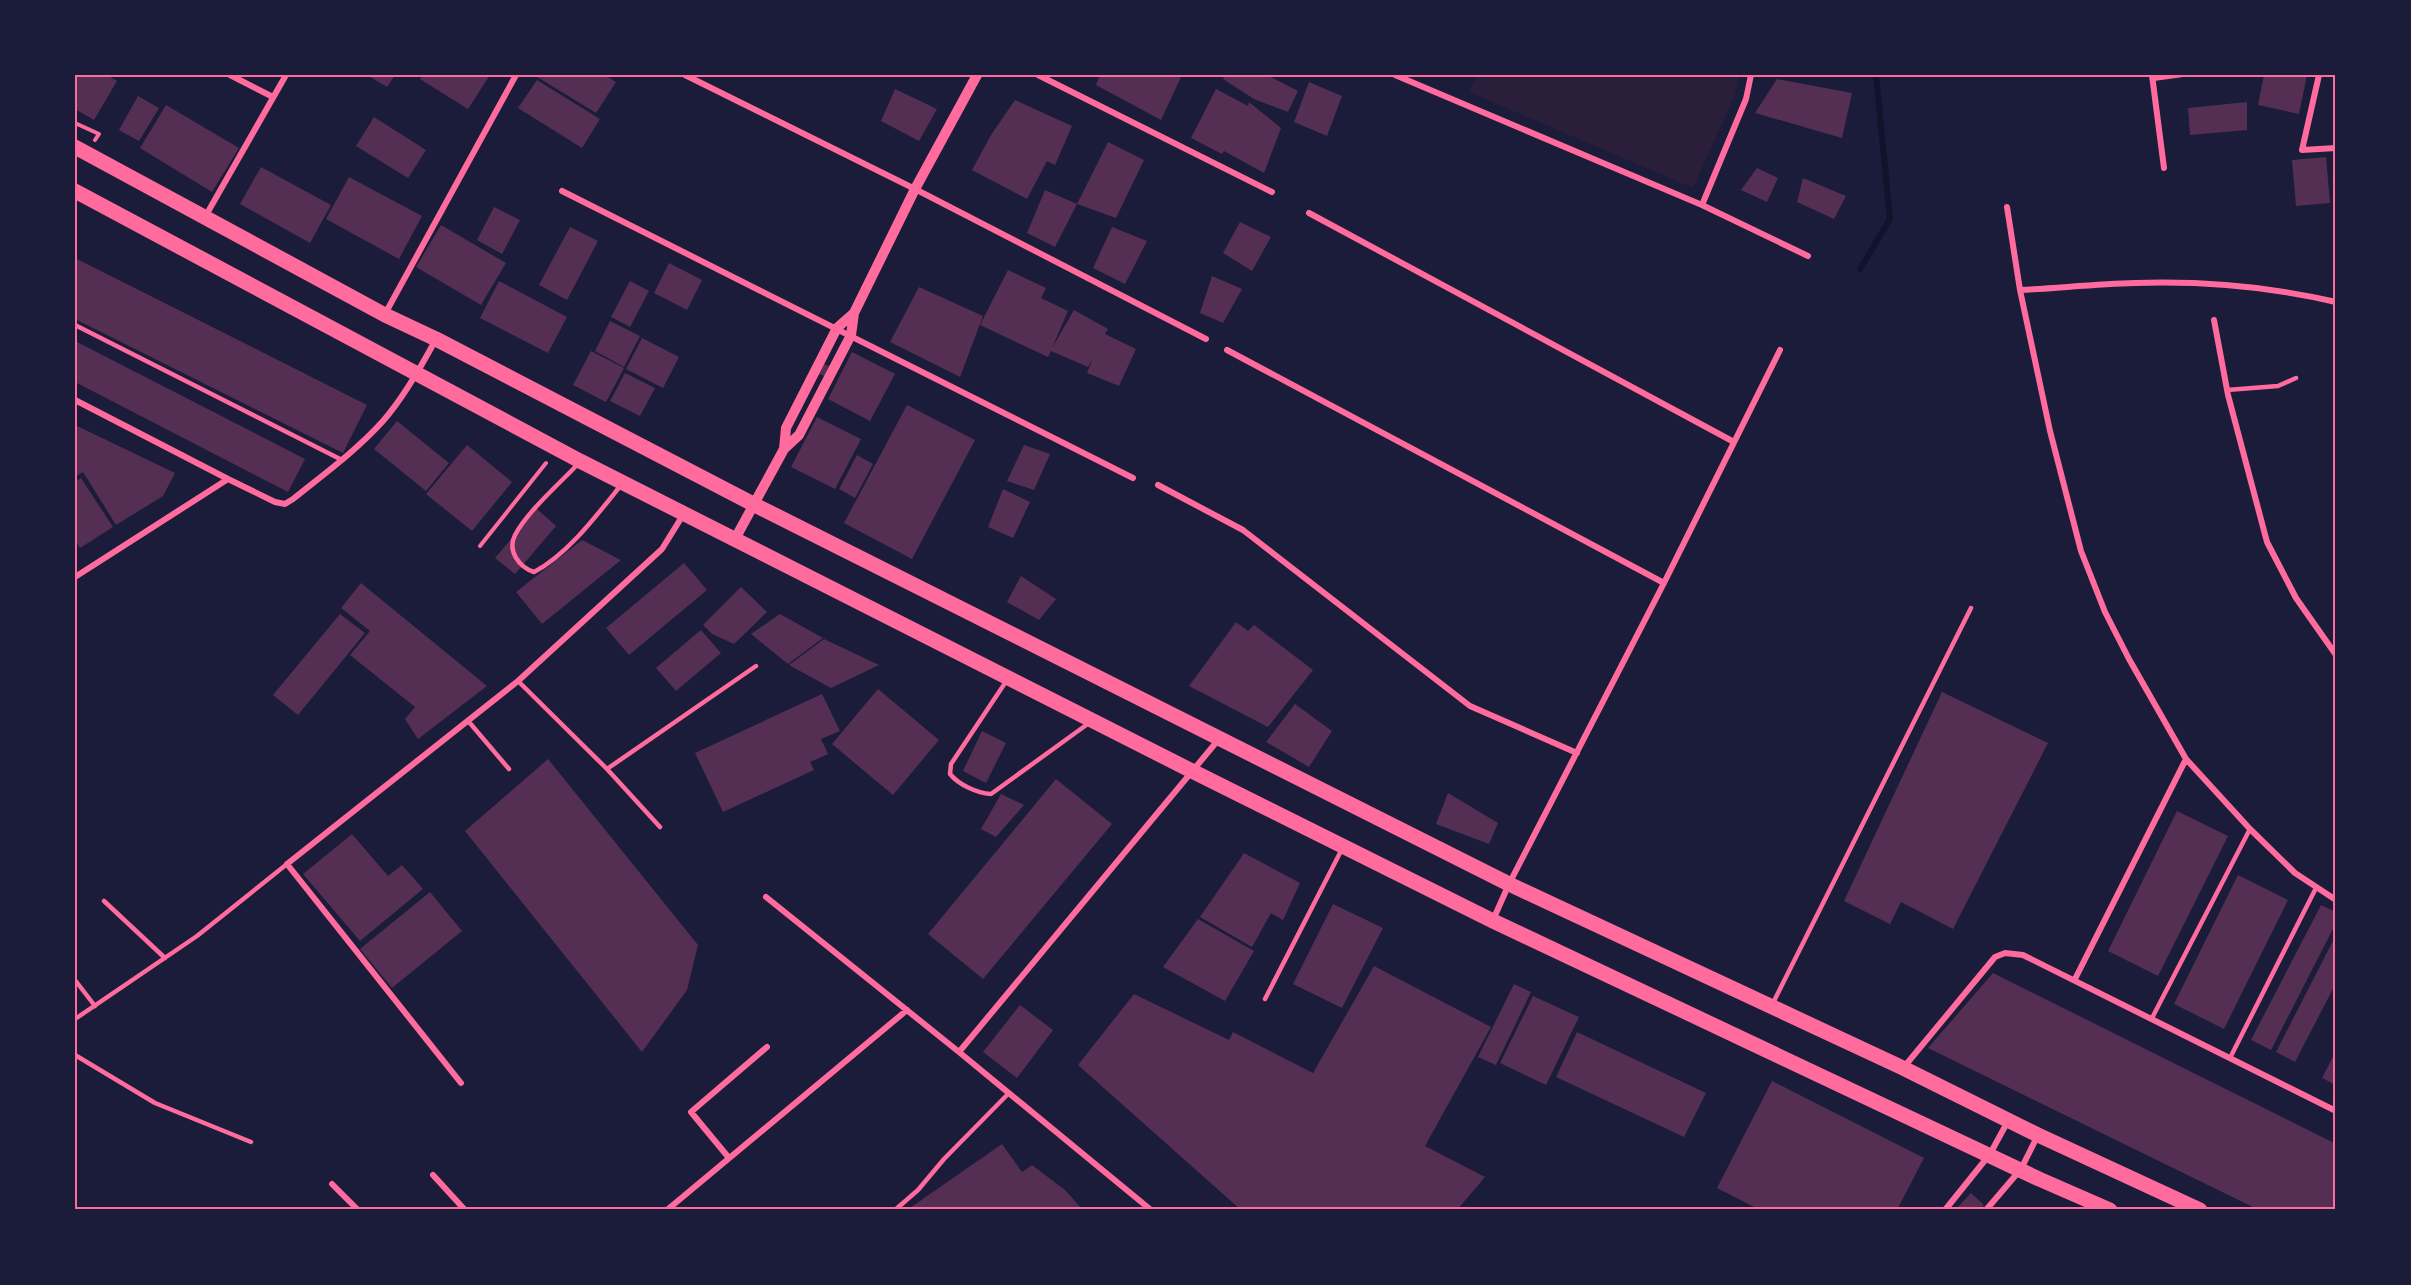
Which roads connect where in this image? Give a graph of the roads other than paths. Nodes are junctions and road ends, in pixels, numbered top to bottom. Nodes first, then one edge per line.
1 (230, 75) edge
2 (286, 75) edge
3 (516, 75) edge
4 (685, 75) edge
5 (977, 75) edge
6 (1038, 75) edge
7 (1395, 75) edge
8 (1751, 75) edge
9 (2181, 75) edge
10 (2319, 75) edge
11 (2152, 77) edge
12 (273, 97) junction
13 (75, 147) edge
14 (2336, 148) edge
15 (2164, 168) dead end
16 (915, 189) junction
17 (75, 191) edge
18 (562, 191) dead end
19 (1272, 192) dead end
20 (1702, 205) junction
21 (2007, 207) dead end
22 (1309, 213) dead end
23 (205, 218) junction
24 (1808, 256) dead end
25 (2020, 291) junction
26 (2336, 302) edge
27 (854, 313) junction
28 (385, 315) junction
29 (2214, 320) dead end
30 (75, 325) edge
31 (837, 328) junction
32 (851, 335) junction
33 (436, 339) junction
34 (1206, 339) dead end
35 (1227, 350) dead end
36 (1780, 350) dead end
37 (416, 375) junction
38 (2296, 378) dead end
39 (2227, 390) junction
40 (75, 400) edge
41 (1734, 442) junction
42 (783, 449) junction
43 (342, 460) junction
44 (580, 461) junction
45 (1133, 478) dead end
46 (228, 479) junction
47 (623, 483) junction
48 (1158, 485) dead end
49 (753, 504) junction
50 (685, 512) junction
51 (735, 539) junction
52 (75, 577) edge
53 (1664, 584) junction
54 (1971, 608) dead end
55 (2336, 640) edge
56 (2329, 646) junction
57 (2336, 655) edge
58 (756, 666) dead end
59 (1009, 678) junction
60 (518, 681) junction
61 (1093, 720) junction
62 (469, 722) junction
63 (1219, 738) junction
64 (1577, 753) junction
65 (2186, 759) junction
66 (508, 769) dead end
67 (608, 769) junction
68 (1192, 771) junction
69 (660, 827) dead end
70 (2250, 829) junction
71 (1343, 846) junction
72 (287, 864) junction
73 (1509, 884) junction
74 (2316, 888) junction
75 (766, 897) dead end
76 (2336, 900) edge
77 (104, 901) dead end
78 (1493, 921) junction
79 (165, 958) junction
80 (2075, 979) junction
81 (75, 980) edge
82 (1265, 999) dead end
83 (95, 1006) junction
84 (1771, 1007) junction
85 (908, 1010) junction
86 (2152, 1018) junction
87 (75, 1019) edge
88 (767, 1047) dead end
89 (959, 1052) junction
90 (75, 1055) edge
91 (2230, 1058) junction
92 (1903, 1068) junction
93 (461, 1083) dead end
94 (1008, 1094) junction
95 (2336, 1111) edge
96 (2009, 1120) junction
97 (2038, 1135) junction
98 (251, 1142) dead end
99 (1990, 1154) junction
100 (729, 1158) junction
101 (2021, 1169) junction
102 (433, 1174) dead end
103 (333, 1184) dead end
104 (358, 1210) edge
105 (465, 1210) edge
106 (667, 1210) edge
107 (896, 1210) edge
108 (1151, 1210) edge
109 (1945, 1210) edge
110 (1986, 1210) edge
111 (2110, 1210) edge
112 (2200, 1210) edge

1 - 12 street
2 - 12 street
3 - 28 street
4 - 16 street
5 - 16 street
6 - 19 street
7 - 20 street
8 - 20 street
9 - 11 lane
10 - 14 street
11 - 15 street
12 - 23 street
13 - 23 main road
16 - 27 street
16 - 34 street
17 - 37 main road
18 - 31 street
20 - 24 street
21 - 25 street
22 - 41 street
23 - 28 main road
25 - 26 street
25 - 65 street
27 - 31 street
27 - 32 street
28 - 33 main road
29 - 39 street
30 - 43 lane
31 - 32 street
31 - 42 street
32 - 42 street
32 - 45 street
33 - 37 street
33 - 49 main road
35 - 53 street
36 - 41 street
37 - 43 street
37 - 44 main road
38 - 39 lane
39 - 56 street
40 - 46 street
41 - 53 street
42 - 49 street
43 - 46 street
44 - 47 main road
44 - 47 lane
46 - 52 street
47 - 50 main road
48 - 64 street
49 - 51 street
49 - 63 main road
50 - 51 main road
50 - 60 street
51 - 59 main road
53 - 64 street
54 - 84 lane
55 - 56 street
56 - 57 street
58 - 67 lane
59 - 61 main road
59 - 61 lane
60 - 62 street
60 - 67 lane
61 - 68 main road
62 - 66 lane
62 - 72 street
63 - 68 street
63 - 73 main road
64 - 73 street
65 - 70 street
65 - 80 street
67 - 69 lane
68 - 71 main road
68 - 89 street
70 - 74 street
70 - 86 lane
71 - 78 main road
71 - 82 lane
72 - 79 lane
72 - 93 street
73 - 78 street
73 - 84 main road
74 - 76 street
74 - 91 lane
75 - 85 street
77 - 79 lane
78 - 99 main road
79 - 83 lane
80 - 86 street
80 - 92 street
81 - 83 lane
83 - 87 lane
84 - 92 main road
85 - 89 street
85 - 100 street
86 - 91 street
88 - 100 street
89 - 94 street
90 - 98 lane
91 - 95 street
92 - 96 main road
94 - 107 lane
94 - 108 street
96 - 97 main road
96 - 99 street
97 - 101 street
97 - 112 main road
99 - 101 main road
99 - 109 street
100 - 106 street
101 - 110 street
101 - 111 main road
102 - 105 street
103 - 104 street

